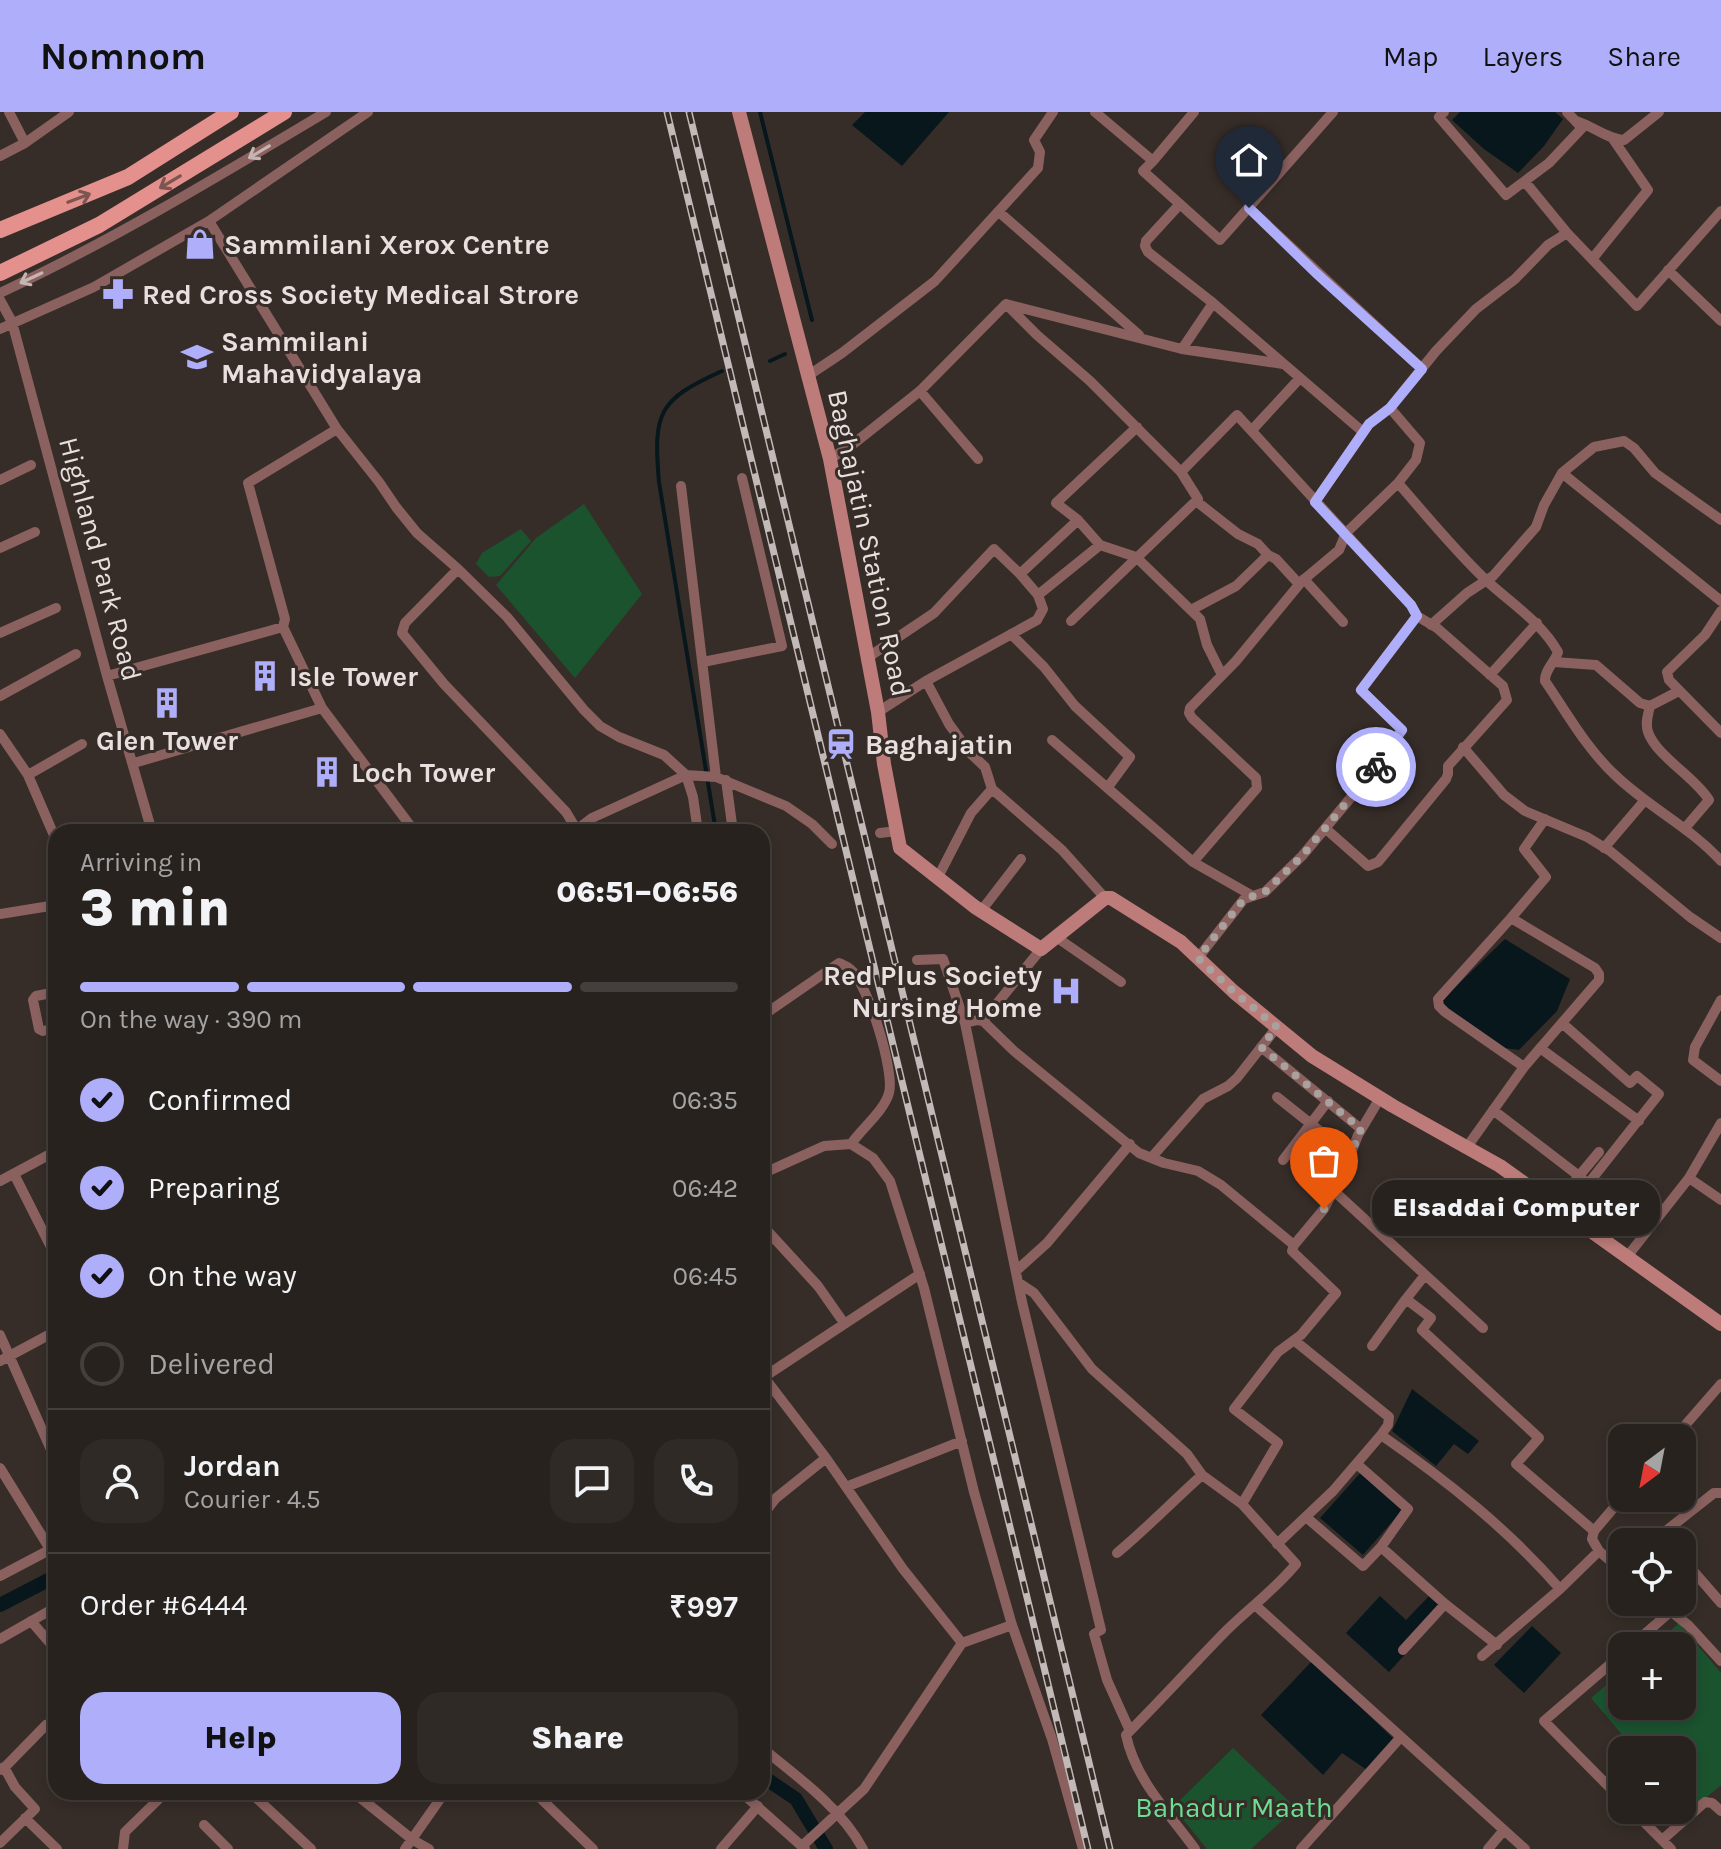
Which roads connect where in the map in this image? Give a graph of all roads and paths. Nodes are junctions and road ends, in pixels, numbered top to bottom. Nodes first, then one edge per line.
1 (9, 112) edge
2 (69, 112) edge
3 (231, 112) edge
4 (284, 112) edge
5 (326, 112) edge
6 (368, 112) edge
7 (739, 112) edge
8 (1053, 112) edge
9 (1095, 112) edge
10 (1194, 112) edge
11 (1333, 112) edge
12 (1444, 112) edge
13 (1567, 112) edge
14 (1659, 112) edge
15 (1576, 121) junction
16 (1613, 139) junction
17 (25, 143) junction
18 (0, 156) edge
19 (1153, 161) junction
20 (1526, 183) junction
21 (1180, 204) junction
22 (1249, 208) junction
23 (1721, 211) edge
24 (999, 212) junction
25 (209, 221) junction
26 (0, 230) edge
27 (1567, 233) junction
28 (1593, 258) junction
29 (1668, 270) junction
30 (0, 273) edge
31 (0, 293) edge
32 (0, 300) edge
33 (1213, 303) junction
34 (1006, 304) junction
35 (1721, 321) edge
36 (12, 322) junction
37 (0, 329) edge
38 (1143, 338) junction
39 (1182, 349) junction
40 (1285, 365) junction
41 (1422, 369) junction
42 (809, 375) junction
43 (1300, 378) junction
44 (920, 391) junction
45 (1390, 408) junction
46 (1137, 427) junction
47 (337, 429) junction
48 (1252, 430) junction
49 (1363, 432) junction
50 (830, 459) junction
51 (978, 459) dead end
52 (31, 465) dead end
53 (1181, 472) junction
54 (1562, 473) junction
55 (742, 478) dead end
56 (0, 480) edge
57 (1398, 483) junction
58 (681, 486) dead end
59 (1196, 501) junction
60 (1315, 502) junction
61 (1078, 520) junction
62 (1721, 520) edge
63 (35, 532) dead end
64 (1346, 533) junction
65 (1100, 545) junction
66 (0, 548) edge
67 (1268, 555) junction
68 (1136, 557) junction
69 (458, 569) junction
70 (1020, 574) junction
71 (1487, 580) junction
72 (1302, 582) junction
73 (1038, 595) junction
74 (1721, 601) edge
75 (56, 608) dead end
76 (1191, 610) junction
77 (1721, 611) edge
78 (1417, 616) junction
79 (1071, 621) dead end
80 (1343, 622) dead end
81 (1537, 623) junction
82 (1431, 625) junction
83 (283, 627) junction
84 (0, 633) edge
85 (1011, 634) junction
86 (76, 654) dead end
87 (867, 658) junction
88 (703, 662) junction
89 (1554, 662) junction
90 (1222, 675) junction
91 (1490, 675) junction
92 (107, 676) junction
93 (926, 681) junction
94 (1679, 691) junction
95 (0, 696) edge
96 (1650, 706) junction
97 (322, 708) junction
98 (878, 712) junction
99 (1721, 733) edge
100 (0, 734) edge
101 (1052, 740) dead end
102 (82, 744) dead end
103 (1463, 747) junction
104 (5, 750) edge
105 (134, 763) junction
106 (28, 775) junction
107 (686, 775) junction
108 (721, 778) junction
109 (1108, 787) junction
110 (992, 789) junction
111 (1645, 800) junction
112 (1545, 819) junction
113 (49, 824) edge
114 (150, 824) edge
115 (409, 824) edge
116 (572, 824) edge
117 (585, 824) edge
118 (697, 824) edge
119 (731, 824) edge
120 (1685, 828) junction
121 (1326, 829) junction
122 (897, 831) junction
123 (880, 833) dead end
124 (832, 844) dead end
125 (1604, 848) junction
126 (1021, 859) dead end
127 (1721, 861) edge
128 (1193, 862) junction
129 (937, 879) junction
130 (1251, 895) junction
131 (1105, 898) junction
132 (48, 906) edge
133 (981, 911) junction
134 (0, 914) edge
135 (1511, 918) junction
136 (1056, 937) junction
137 (1721, 938) edge
138 (1041, 949) junction
139 (1198, 958) junction
140 (917, 960) dead end
141 (1121, 982) dead end
142 (48, 994) edge
143 (1721, 1000) edge
144 (770, 1010) edge
145 (983, 1021) junction
146 (965, 1023) junction
147 (1562, 1023) junction
148 (1277, 1027) junction
149 (48, 1030) edge
150 (1261, 1047) junction
151 (1540, 1048) junction
152 (1524, 1067) junction
153 (1721, 1081) edge
154 (1277, 1097) dead end
155 (1380, 1098) junction
156 (1328, 1101) junction
157 (1493, 1110) junction
158 (1639, 1121) junction
159 (1311, 1125) junction
160 (1720, 1128) edge
161 (1361, 1129) junction
162 (851, 1144) junction
163 (1130, 1144) junction
164 (1467, 1147) junction
165 (1599, 1152) dead end
166 (48, 1155) edge
167 (1350, 1155) junction
168 (1151, 1158) junction
169 (1283, 1160) dead end
170 (770, 1170) edge
171 (14, 1174) junction
172 (1579, 1176) junction
173 (1689, 1178) junction
174 (0, 1181) edge
175 (1334, 1191) junction
176 (1721, 1200) edge
177 (1555, 1206) junction
178 (770, 1234) edge
179 (48, 1241) edge
180 (1294, 1245) junction
181 (1626, 1258) junction
182 (1016, 1271) junction
183 (920, 1274) junction
184 (1425, 1275) junction
185 (1019, 1283) junction
186 (1406, 1299) junction
187 (844, 1323) junction
188 (1721, 1324) edge
189 (1483, 1328) dead end
190 (0, 1335) edge
191 (48, 1336) edge
192 (1295, 1341) junction
193 (1372, 1346) dead end
194 (11, 1355) junction
195 (0, 1361) edge
196 (770, 1371) edge
197 (770, 1384) edge
198 (1721, 1384) edge
199 (1710, 1396) junction
200 (1721, 1406) edge
201 (1686, 1424) edge
202 (1381, 1435) junction
203 (962, 1441) junction
204 (48, 1442) edge
205 (826, 1458) junction
206 (1358, 1465) junction
207 (0, 1468) edge
208 (1202, 1475) junction
209 (846, 1487) junction
210 (1721, 1493) edge
211 (1242, 1504) junction
212 (770, 1506) edge
213 (1610, 1512) edge
214 (1306, 1517) junction
215 (1670, 1528) edge
216 (1594, 1531) junction
217 (48, 1540) edge
218 (1277, 1544) junction
219 (1381, 1547) junction
220 (48, 1551) edge
221 (1599, 1551) junction
222 (1117, 1553) dead end
223 (1608, 1559) edge
224 (1696, 1574) edge
225 (0, 1576) edge
226 (1560, 1589) junction
227 (1721, 1603) edge
228 (1445, 1604) junction
229 (1255, 1605) junction
230 (48, 1611) edge
231 (1665, 1616) edge
232 (1676, 1616) edge
233 (31, 1621) junction
234 (1012, 1625) junction
235 (1647, 1632) edge
236 (0, 1639) edge
237 (48, 1641) edge
238 (962, 1643) junction
239 (1497, 1645) junction
240 (1403, 1650) dead end
241 (1482, 1656) dead end
242 (1721, 1661) edge
243 (1608, 1666) edge
244 (48, 1724) edge
245 (1130, 1731) junction
246 (1400, 1738) junction
247 (770, 1755) edge
248 (2, 1769) edge
249 (1608, 1786) edge
250 (158, 1800) edge
251 (259, 1800) edge
252 (361, 1800) edge
253 (437, 1800) edge
254 (542, 1800) edge
255 (751, 1800) edge
256 (758, 1806) junction
257 (1721, 1811) edge
258 (838, 1815) junction
259 (25, 1818) junction
260 (1646, 1824) edge
261 (204, 1825) dead end
262 (1504, 1830) junction
263 (1662, 1840) junction
264 (0, 1843) edge
265 (409, 1845) edge
266 (804, 1848) edge
267 (57, 1849) edge
268 (123, 1849) edge
269 (228, 1849) edge
270 (311, 1849) edge
271 (429, 1849) edge
272 (593, 1849) edge
273 (721, 1849) edge
274 (863, 1849) edge
275 (1083, 1849) edge
276 (1195, 1849) edge
277 (1301, 1849) edge
278 (1488, 1849) edge
279 (1525, 1849) edge
280 (1671, 1849) edge

1 - 17 street
2 - 17 street
26 -> 3 main road
4 -> 30 main road
5 -> 31 street
6 - 25 street
7 - 42 street, Baghajatin Station Road
8 - 24 street
9 - 19 street
10 - 19 street
11 - 22 street
12 - 20 street
13 - 15 street
14 - 16 street
15 - 16 street
15 - 20 street
16 - 28 street
17 - 18 street
19 - 21 street
20 - 27 street
21 - 22 street
21 - 33 street
22 - 41 street
23 - 29 street
24 - 38 street
24 - 42 street
25 - 36 street
25 - 47 street
27 - 28 street
27 - 41 street
28 - 29 street
29 - 35 street
32 - 36 street, Highland Park Road
33 - 39 street
33 - 40 street
34 - 38 street
34 - 44 street
34 - 46 street
36 - 37 street
36 - 92 street, Highland Park Road
38 - 39 street
39 - 40 street
40 - 43 street
41 - 45 street
42 - 50 street, Baghajatin Station Road
43 - 48 street
43 - 49 street
44 - 50 street
44 - 51 street
45 - 49 street
45 - 57 street
46 - 53 street
46 - 61 street
47 - 69 street
47 - 83 street
48 - 53 street
48 - 60 street
49 - 60 street
50 - 87 street, Baghajatin Station Road
52 - 56 street
53 - 59 street
54 - 62 street
54 - 71 street
54 - 74 street
55 - 88 street
57 - 64 street
57 - 71 street
58 - 88 street
59 - 67 street
59 - 68 street
60 - 64 street
61 - 65 street
61 - 70 street
63 - 66 street
64 - 72 street
64 - 78 street
65 - 68 street
65 - 73 street
67 - 72 street
67 - 76 street
68 - 76 street
68 - 79 street
69 - 107 street
69 - 116 street
70 - 73 street
70 - 87 street
71 - 81 street
71 - 82 street
72 - 80 street
72 - 90 street
73 - 85 street
75 - 84 street
76 - 90 street
77 - 94 street
78 - 82 street
78 - 121 street
81 - 89 street
81 - 91 street
82 - 91 street
83 - 92 street
83 - 97 street
85 - 93 street
85 - 109 street
86 - 95 street
87 - 98 street, Baghajatin Station Road
88 - 108 street
89 - 96 street
89 - 111 street
90 - 128 street
91 - 103 street
92 - 105 street, Highland Park Road
93 - 98 street
93 - 110 street
94 - 96 street
94 - 99 street
96 - 120 street
97 - 105 street
97 - 115 street
98 - 122 street, Baghajatin Station Road
100 - 104 street
101 - 109 street
102 - 106 street
103 - 112 street
103 - 121 street
104 - 106 street
105 - 114 street, Highland Park Road
106 - 113 street
107 - 108 street
107 - 117 street
107 - 118 street
108 - 119 street
108 - 124 street
109 - 128 street
110 - 129 street
110 - 131 street
111 - 120 street
111 - 125 street
112 - 125 street
112 - 135 street
120 - 127 street
121 - 130 street
122 - 123 street
122 - 129 street, Baghajatin Station Road
125 - 137 street
126 - 133 street
128 - 130 street
129 - 133 street, Baghajatin Station Road
130 - 139 street
131 - 136 street
131 - 139 street
132 - 134 street
133 - 138 street, Baghajatin Station Road
135 - 147 street
135 - 152 street
136 - 138 street
136 - 141 street
138 - 145 street
139 - 148 street
140 - 146 street
142 - 149 street
143 - 153 street
144 - 162 street
145 - 146 street
145 - 163 street
146 - 182 street
147 - 151 street
147 - 158 street
148 - 150 street
148 - 155 street
150 - 156 street
150 - 168 street
151 - 152 street
151 - 158 street
152 - 157 street
154 - 159 street
155 - 161 street
155 - 164 street
156 - 159 street
156 - 161 street
157 - 164 street
157 - 172 street
158 - 172 street
159 - 167 street
159 - 169 street
160 - 173 street
161 - 167 street
162 - 170 street
162 - 183 street
163 - 168 street
163 - 182 street
164 - 177 street
165 - 172 street
166 - 171 street
167 - 175 street
168 - 180 street
171 - 174 street
171 - 179 street
172 - 177 street
173 - 176 street
173 - 181 street
175 - 180 street
175 - 184 street
177 - 181 street
178 - 187 street
180 - 192 street
181 - 188 street
182 - 185 street
183 - 187 street
183 - 203 street
184 - 186 street
184 - 189 street
185 - 208 street
185 - 245 street
186 - 193 street
186 - 216 street
187 - 196 street
190 - 194 street
191 - 194 street
192 - 202 street
192 - 211 street
194 - 195 street
194 - 204 street
197 - 205 street
198 - 199 street
199 - 200 street
199 - 201 street
202 - 206 street
202 - 226 street
203 - 209 street
203 - 234 street
205 - 209 street
205 - 212 street
206 - 214 street
206 - 219 street
207 - 217 street
208 - 211 street
208 - 222 street
209 - 238 street
210 - 215 street
211 - 218 street
213 - 216 street
214 - 218 street
214 - 219 street
216 - 221 street
218 - 229 street
219 - 228 street
220 - 225 street
221 - 223 street
221 - 226 street
224 - 227 street
226 - 239 street
228 - 239 street
228 - 240 street
229 - 245 street
229 - 246 street
230 - 233 street
231 - 235 street
232 - 242 street
233 - 236 street
233 - 237 street
234 - 238 street
234 - 275 street
238 - 258 street
239 - 241 street
243 - 249 street
244 - 248 street
245 - 276 street
246 - 262 street
246 - 277 street
247 - 258 street
248 - 259 street
250 - 268 street
251 - 270 street
252 - 265 street
253 - 265 street
254 - 272 street
255 - 256 street
256 - 266 street
256 - 273 street
257 - 263 street
258 - 266 street
258 - 274 street
259 - 264 street
259 - 267 street
260 - 263 street
261 - 269 street
262 - 278 street
262 - 279 street
263 - 280 street
265 - 271 street

